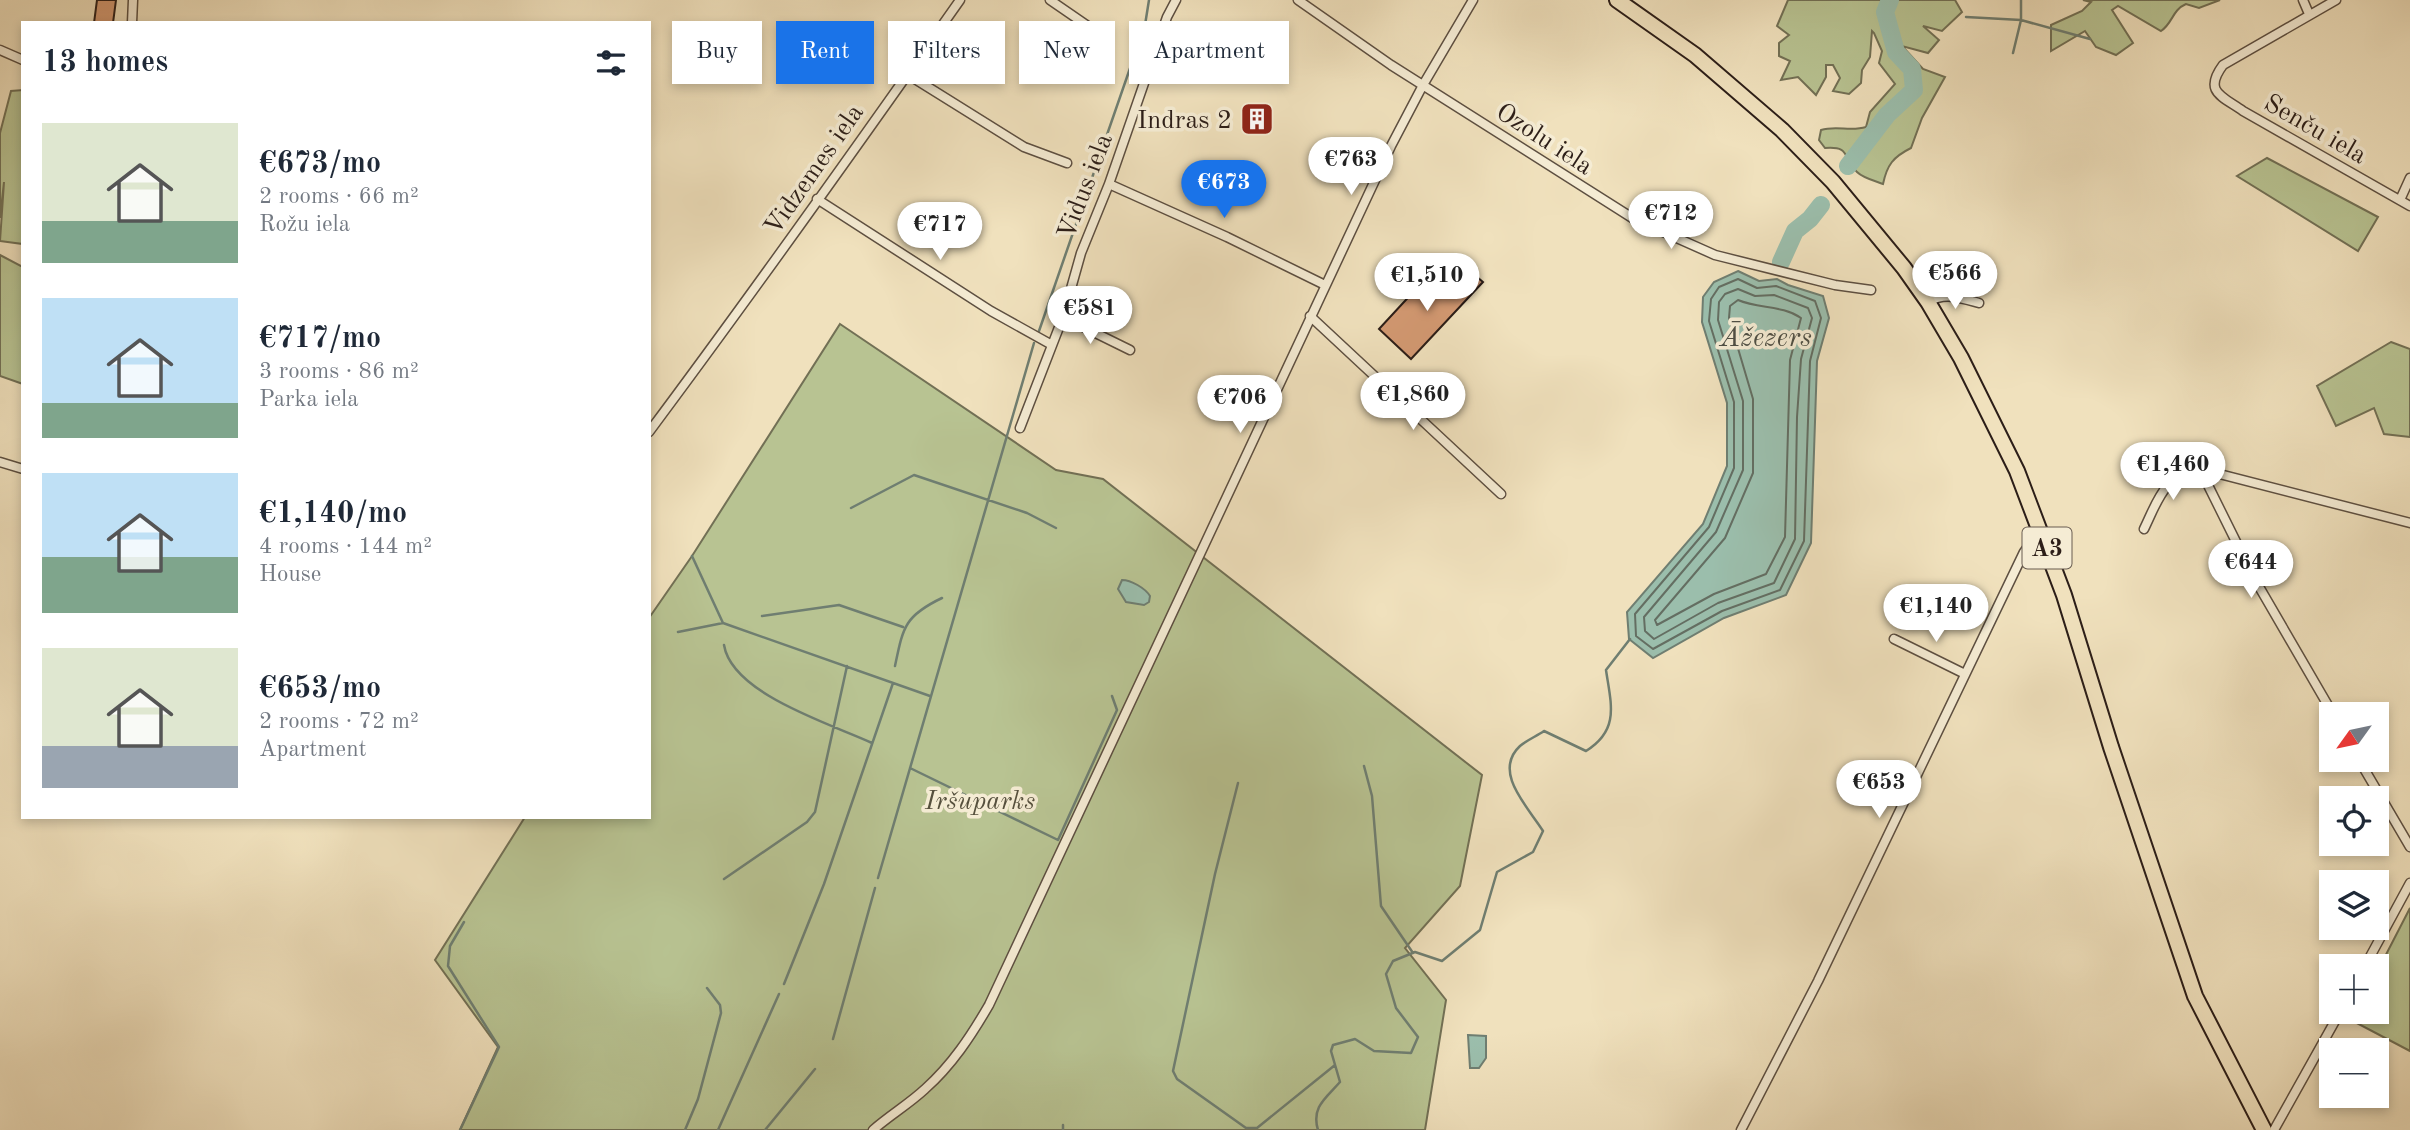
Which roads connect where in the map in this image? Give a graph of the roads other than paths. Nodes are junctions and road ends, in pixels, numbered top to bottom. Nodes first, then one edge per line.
1 (133, 0) edge
2 (960, 0) edge
3 (1050, 0) edge
4 (1177, 0) edge
5 (1297, 0) edge
6 (1472, 0) edge
7 (1617, 0) edge
8 (2303, 0) edge
9 (2336, 0) edge
10 (2309, 14) junction
11 (132, 21) edge
12 (945, 21) edge
13 (1081, 21) edge
14 (0, 50) edge
15 (21, 59) edge
16 (900, 84) edge
17 (923, 84) edge
18 (1423, 85) junction
19 (1067, 163) dead end
20 (2410, 178) edge
21 (1109, 184) junction
22 (817, 199) junction
23 (2400, 200) junction
24 (2410, 206) edge
25 (1325, 285) junction
26 (1871, 290) dead end
27 (1928, 302) junction
28 (1979, 303) dead end
29 (1310, 316) junction
30 (1063, 317) junction
31 (1052, 345) junction
32 (1130, 350) dead end
33 (1020, 428) dead end
34 (651, 429) edge
35 (0, 462) edge
36 (21, 468) edge
37 (2200, 469) junction
38 (1501, 494) dead end
39 (2410, 523) edge
40 (2144, 529) dead end
41 (2042, 537) junction
42 (1894, 639) dead end
43 (1965, 674) junction
44 (2326, 702) edge
45 (2367, 772) edge
46 (2410, 847) edge
47 (2410, 883) edge
48 (2372, 954) edge
49 (2333, 1024) edge
50 (873, 1130) edge
51 (1741, 1130) edge
52 (2264, 1130) edge
53 (2274, 1130) edge

1 - 11 street
2 - 12 street, Vidzemes iela
3 - 13 street
4 - 21 street, Vidus iela
5 - 18 street, Ozolu iela
6 - 18 street
7 - 27 highway, A3
8 - 10 street
9 - 10 street
10 - 23 street, Senču iela
14 - 15 street
16 - 22 street, Vidzemes iela
17 - 19 street
18 - 25 street
18 - 26 street, Ozolu iela
20 - 23 street
21 - 25 street
21 - 30 street, Vidus iela
22 - 31 street
22 - 34 street, Vidzemes iela
23 - 24 street, Senču iela
25 - 29 street
27 - 28 street
27 - 41 highway, A3
29 - 38 street
29 - 50 street
30 - 31 street, Vidus iela
30 - 32 street
31 - 33 street, Vidus iela
35 - 36 street
37 - 39 street
37 - 40 street
37 - 44 street
41 - 43 street
41 - 52 highway, A3
42 - 43 street
43 - 51 street
45 - 46 street
47 - 48 street
49 - 53 street

